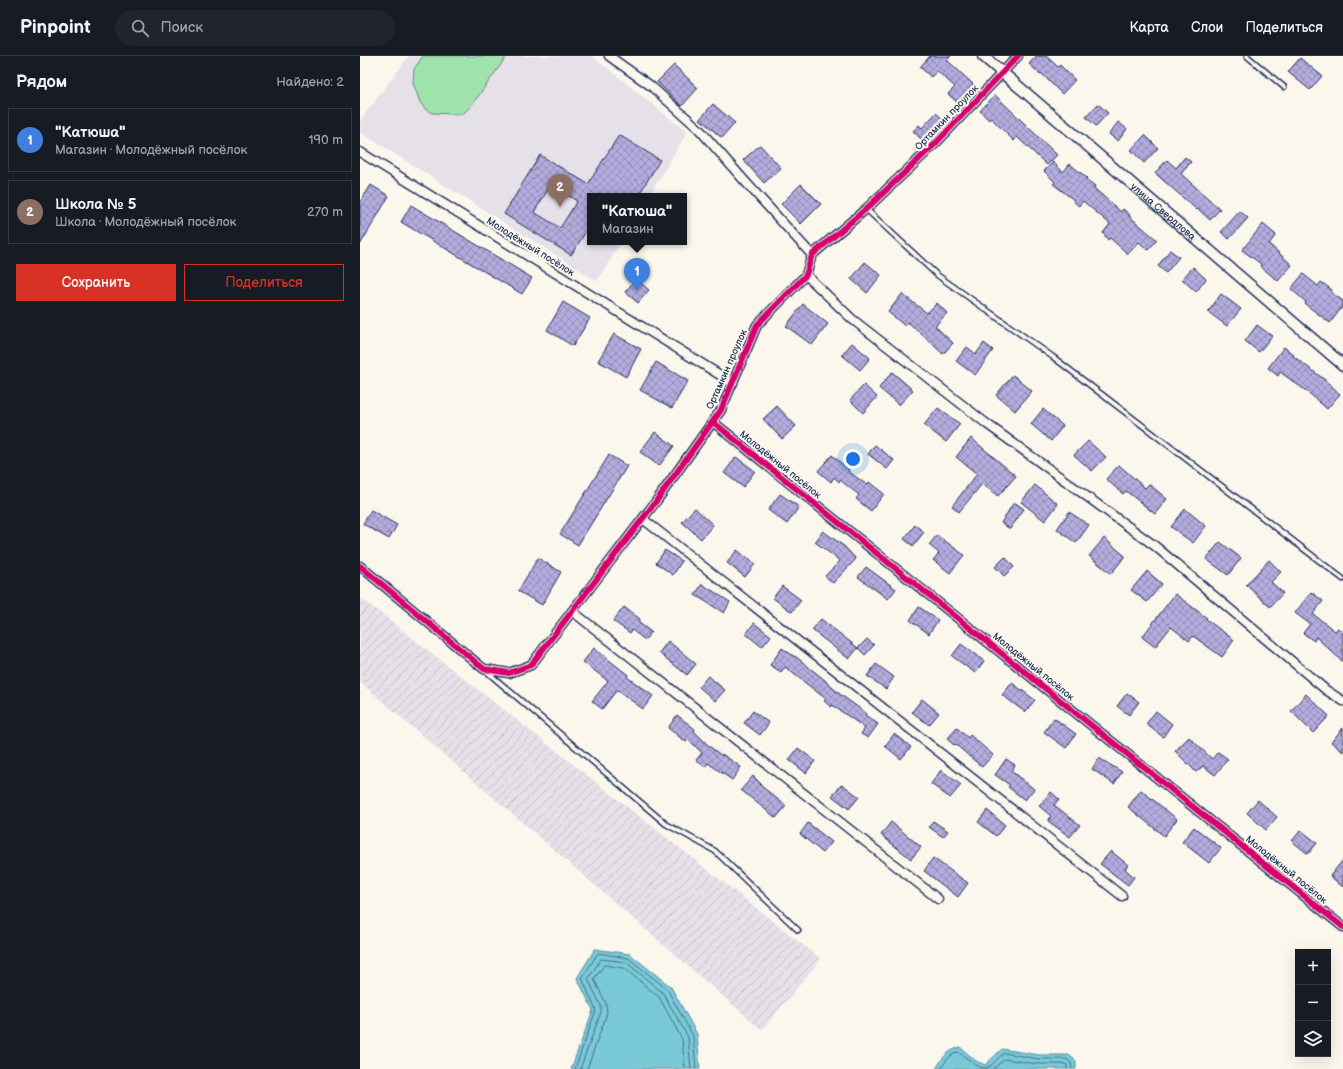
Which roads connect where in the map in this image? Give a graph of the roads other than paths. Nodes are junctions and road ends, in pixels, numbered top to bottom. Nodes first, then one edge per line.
1 (609, 56) edge
2 (984, 56) edge
3 (1018, 56) edge
4 (1247, 56) edge
5 (1002, 72) junction
6 (1284, 87) dead end
7 (360, 152) edge
8 (866, 209) junction
9 (812, 255) junction
10 (806, 276) junction
11 (1343, 366) edge
12 (733, 383) junction
13 (713, 422) junction
14 (643, 519) junction
15 (360, 566) edge
16 (1343, 579) edge
17 (572, 611) junction
18 (484, 669) junction
19 (1343, 700) edge
20 (1122, 896) dead end
21 (938, 899) dead end
22 (1343, 927) edge
23 (798, 930) dead end

1 - 9 street
2 - 5 street, улица Свердлова
3 - 5 street, Ортамкин проулок
4 - 6 lane
5 - 8 street, Ортамкин проулок
5 - 11 street, улица Свердлова
7 - 12 street, Молодёжный посёлок
8 - 9 street, Ортамкин проулок
8 - 16 lane
9 - 10 street, Ортамкин проулок
10 - 12 street, Ортамкин проулок
10 - 19 street
12 - 13 street, Ортамкин проулок
13 - 14 street, Ортамкин проулок
13 - 22 street, Молодёжный посёлок
14 - 17 street, Ортамкин проулок
14 - 20 street
15 - 18 street
17 - 18 street, Ортамкин проулок
17 - 21 street
18 - 23 lane

